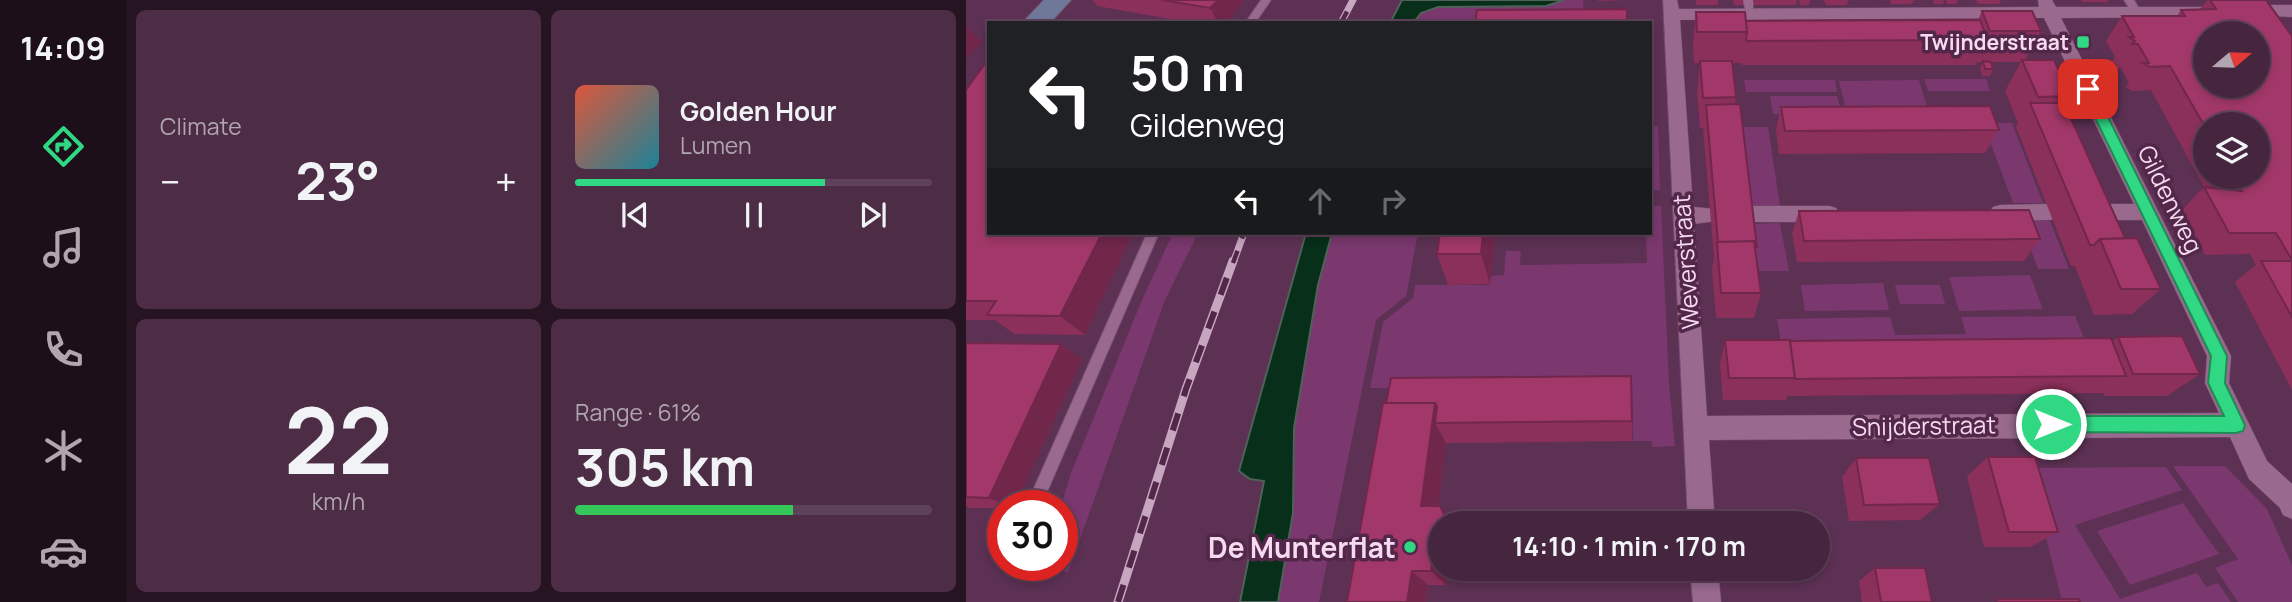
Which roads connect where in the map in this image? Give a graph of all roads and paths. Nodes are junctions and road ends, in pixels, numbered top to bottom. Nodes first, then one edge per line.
1 (1059, 0) edge
2 (1266, 0) edge
3 (2047, 6) edge
4 (2132, 6) edge
5 (1749, 7) edge
6 (1864, 7) edge
7 (1671, 8) edge
8 (2292, 11) edge
9 (1037, 21) edge
10 (1251, 21) edge
11 (2050, 212) dead end
12 (2085, 212) edge
13 (2147, 212) junction
14 (1976, 213) edge
15 (1847, 214) edge
16 (1709, 215) dead end
17 (1748, 215) edge
18 (1682, 216) junction
19 (1152, 235) edge
20 (2236, 425) junction
21 (1695, 428) junction
22 (1040, 490) edge
23 (2292, 506) edge
24 (1700, 511) edge
25 (1705, 581) edge
26 (1707, 602) edge

1 - 9 street
2 - 10 lane
3 - 4 street
3 - 6 street
3 - 13 street, Gildenweg
4 - 8 street
5 - 6 street
5 - 7 street
7 - 18 street, Weverstraat
11 - 14 street
12 - 13 street
13 - 20 street, Gildenweg
15 - 17 street
16 - 18 street
18 - 21 street, Weverstraat
19 - 22 lane
20 - 21 street, Snijderstraat
20 - 23 street, Gildenweg
21 - 24 street, Weverstraat
25 - 26 street

